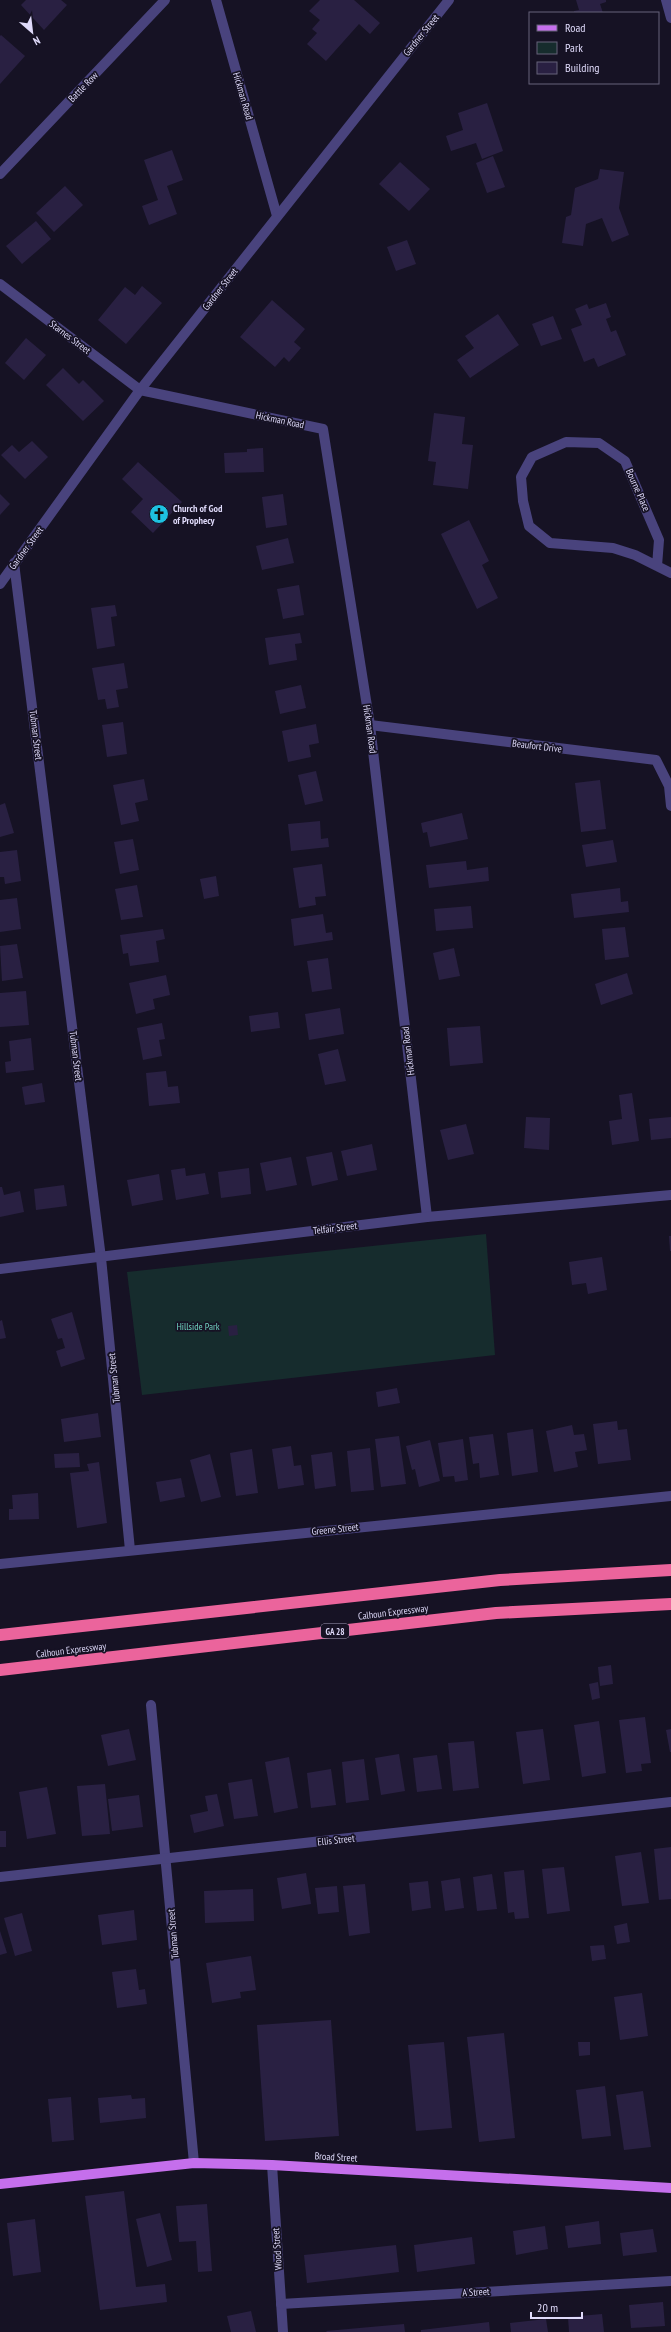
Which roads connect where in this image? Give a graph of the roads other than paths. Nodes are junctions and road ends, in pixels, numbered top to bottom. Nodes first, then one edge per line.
1 (165, 0) edge
2 (216, 0) edge
3 (449, 0) edge
4 (666, 0) edge
5 (671, 18) edge
6 (0, 174) edge
7 (277, 216) junction
8 (0, 284) edge
9 (140, 390) junction
10 (14, 563) junction
11 (657, 566) junction
12 (671, 573) edge
13 (0, 584) edge
14 (370, 725) junction
15 (671, 806) edge
16 (671, 1196) edge
17 (427, 1217) junction
18 (101, 1258) junction
19 (0, 1270) edge
20 (671, 1496) edge
21 (130, 1550) junction
22 (0, 1564) edge
23 (671, 1570) edge
24 (671, 1604) edge
25 (0, 1635) edge
26 (0, 1670) edge
27 (151, 1705) dead end
28 (671, 1802) edge
29 (167, 1858) junction
30 (0, 1877) edge
31 (194, 2163) junction
32 (272, 2165) junction
33 (0, 2184) edge
34 (671, 2188) edge
35 (671, 2280) edge
36 (281, 2304) junction
37 (283, 2332) edge

1 - 6 street, Battle Row
2 - 7 street, Hickman Road
3 - 7 street, Gardner Street
4 - 5 street
7 - 9 street, Gardner Street
8 - 9 street, Starnes Street
9 - 10 street, Gardner Street
9 - 14 street, Hickman Road
10 - 13 street, Gardner Street
10 - 18 street, Tubman Street
11 - 11 street, Bourne Place
11 - 12 street, Bourne Place
14 - 15 street, Beaufort Drive
14 - 17 street, Hickman Road
16 - 17 street, Telfair Street
17 - 18 street, Telfair Street
18 - 19 street, Telfair Street
18 - 21 street, Tubman Street
20 - 21 street, Greene Street
21 - 22 street, Greene Street
23 - 25 highway, Calhoun Expressway
24 - 26 highway, Calhoun Expressway / GA 28
27 - 29 street, Tubman Street
28 - 29 street, Ellis Street
29 - 30 street, Ellis Street
29 - 31 street, Tubman Street
31 - 32 main road, Broad Street
31 - 33 main road, Broad Street
32 - 34 main road, Broad Street
32 - 36 street, Wood Street
35 - 36 street, A Street
36 - 37 street, Wood Street

